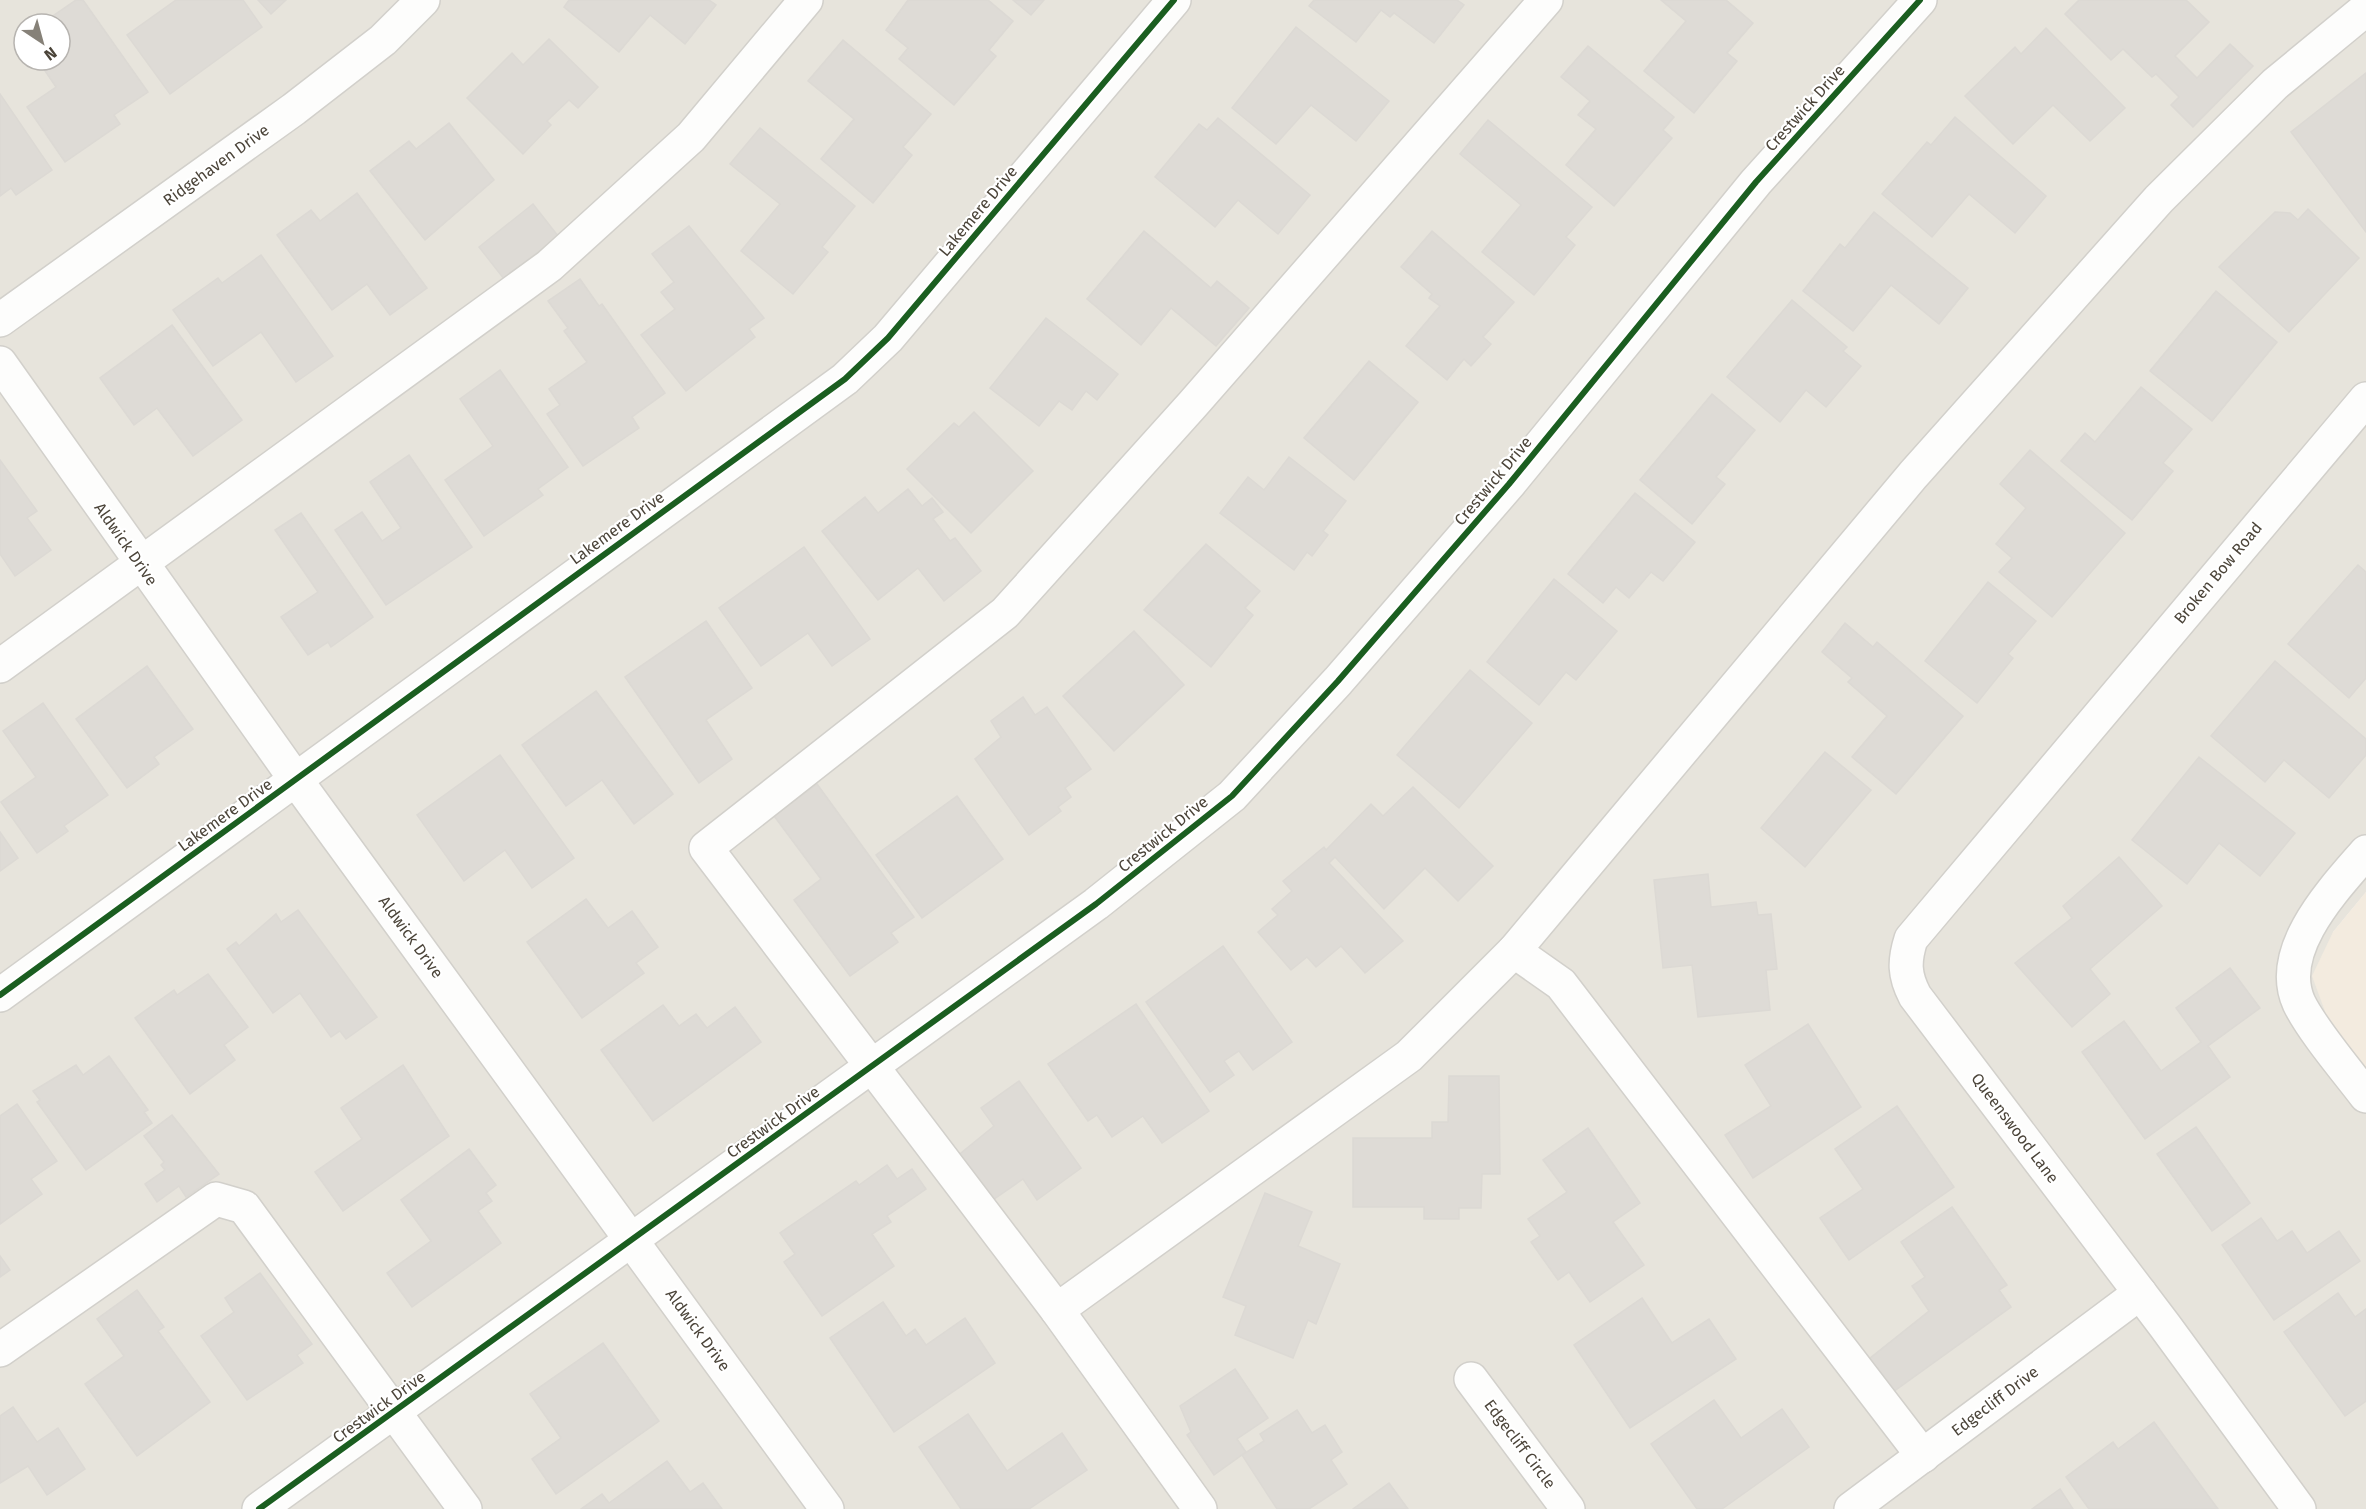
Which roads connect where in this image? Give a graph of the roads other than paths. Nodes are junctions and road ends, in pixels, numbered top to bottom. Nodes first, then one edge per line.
1 (423, 0) edge
2 (806, 0) edge
3 (1174, 0) edge
4 (1546, 0) edge
5 (1920, 0) edge
6 (2366, 9) edge
7 (0, 320) edge
8 (0, 363) edge
9 (2366, 399) edge
10 (141, 565) junction
11 (0, 666) edge
12 (2070, 747) joint
13 (296, 780) junction
14 (2366, 852) edge
15 (1514, 951) junction
16 (0, 995) edge
17 (871, 1067) junction
18 (2366, 1096) edge
19 (633, 1240) junction
20 (2140, 1293) junction
21 (1058, 1310) junction
22 (0, 1350) edge
23 (1471, 1379) dead end
24 (395, 1413) junction
25 (1923, 1456) junction
26 (259, 1509) edge
27 (465, 1509) edge
28 (827, 1509) edge
29 (1200, 1509) edge
30 (1568, 1509) edge
31 (1851, 1509) edge
32 (2299, 1509) edge

1 - 7 street, Ridgehaven Drive
2 - 10 street
3 - 13 street, Lakemere Drive
4 - 17 street
5 - 17 street, Crestwick Drive
6 - 15 street
8 - 10 street, Aldwick Drive
9 - 12 street, Broken Bow Road
10 - 11 street
10 - 13 street, Aldwick Drive
12 - 20 street, Queenswood Lane
13 - 16 street, Lakemere Drive
13 - 19 street, Aldwick Drive
14 - 18 street
15 - 21 street
15 - 25 street
17 - 19 street, Crestwick Drive
17 - 21 street
19 - 24 street, Crestwick Drive
19 - 28 street, Aldwick Drive
20 - 25 street, Edgecliff Drive
20 - 32 street, Queenswood Lane
21 - 29 street
22 - 24 street
23 - 30 street, Edgecliff Circle
24 - 26 street, Crestwick Drive
24 - 27 street
25 - 31 street, Edgecliff Drive

